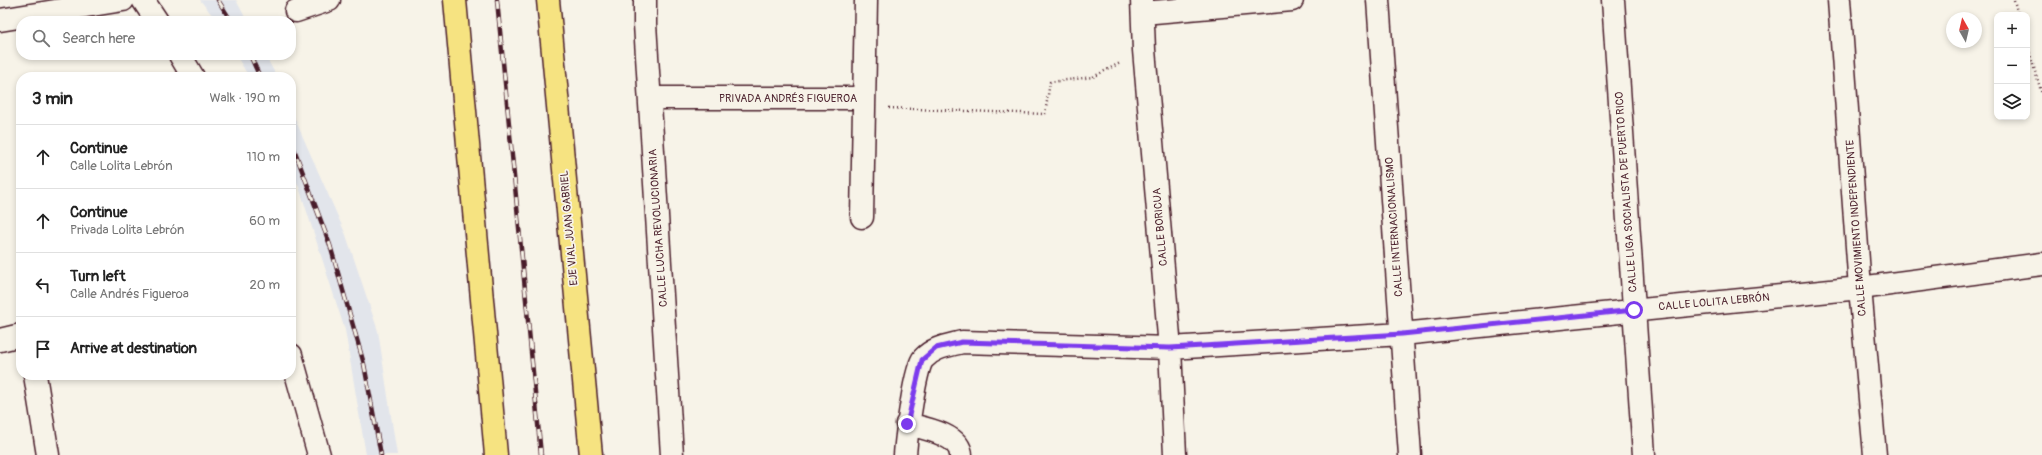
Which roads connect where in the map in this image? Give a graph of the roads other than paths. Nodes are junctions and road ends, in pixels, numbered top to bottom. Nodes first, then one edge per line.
1 (123, 0) edge
2 (143, 0) edge
3 (330, 0) edge
4 (456, 0) edge
5 (548, 0) edge
6 (645, 0) edge
7 (866, 0) edge
8 (1292, 0) edge
9 (1378, 0) edge
10 (1613, 0) edge
11 (1839, 0) edge
12 (1142, 7) edge
13 (296, 11) dead end
14 (25, 16) edge
15 (154, 16) edge
16 (16, 17) edge
17 (0, 20) edge
18 (183, 60) edge
19 (190, 72) edge
20 (650, 98) junction
21 (862, 98) junction
22 (862, 217) dead end
23 (2042, 264) edge
24 (1860, 288) junction
25 (1634, 310) junction
26 (1402, 334) junction
27 (16, 336) edge
28 (0, 340) edge
29 (1170, 348) junction
30 (296, 374) edge
31 (36, 380) edge
32 (907, 424) junction
33 (961, 453) edge
34 (48, 455) edge
35 (319, 455) edge
36 (496, 455) edge
37 (591, 455) edge
38 (672, 455) edge
39 (905, 455) edge
40 (1175, 455) edge
41 (1410, 455) edge
42 (1644, 455) edge
43 (1875, 455) edge

1 - 14 street
2 - 15 street
3 - 13 street
4 - 36 main road
5 - 37 main road, EJE VIAL JUAN GABRIEL
6 - 20 street, CALLE LUCHA REVOLUCIONARIA
7 - 21 street
8 - 12 street
9 - 26 street, CALLE INTERNACIONALISMO
10 - 25 street, CALLE LIGA SOCIALISTA DE PUERTO RICO
11 - 24 street, CALLE MOVIMIENTO INDEPENDIENTE
12 - 29 street, CALLE BORICUA
16 - 17 street
18 - 19 street
20 - 21 street, PRIVADA ANDRÉS FIGUEROA
20 - 38 street, CALLE LUCHA REVOLUCIONARIA
21 - 22 street
23 - 24 street, CALLE LOLITA LEBRÓN
24 - 25 street, CALLE LOLITA LEBRÓN
24 - 43 street, CALLE MOVIMIENTO INDEPENDIENTE
25 - 26 street, CALLE LOLITA LEBRÓN
25 - 42 street, CALLE LIGA SOCIALISTA DE PUERTO RICO
26 - 29 street, CALLE LOLITA LEBRÓN
26 - 41 street, CALLE INTERNACIONALISMO
27 - 28 street
29 - 32 street, CALLE LOLITA LEBRÓN
29 - 40 street, CALLE BORICUA
30 - 35 street
31 - 34 street
32 - 33 street
32 - 39 street

